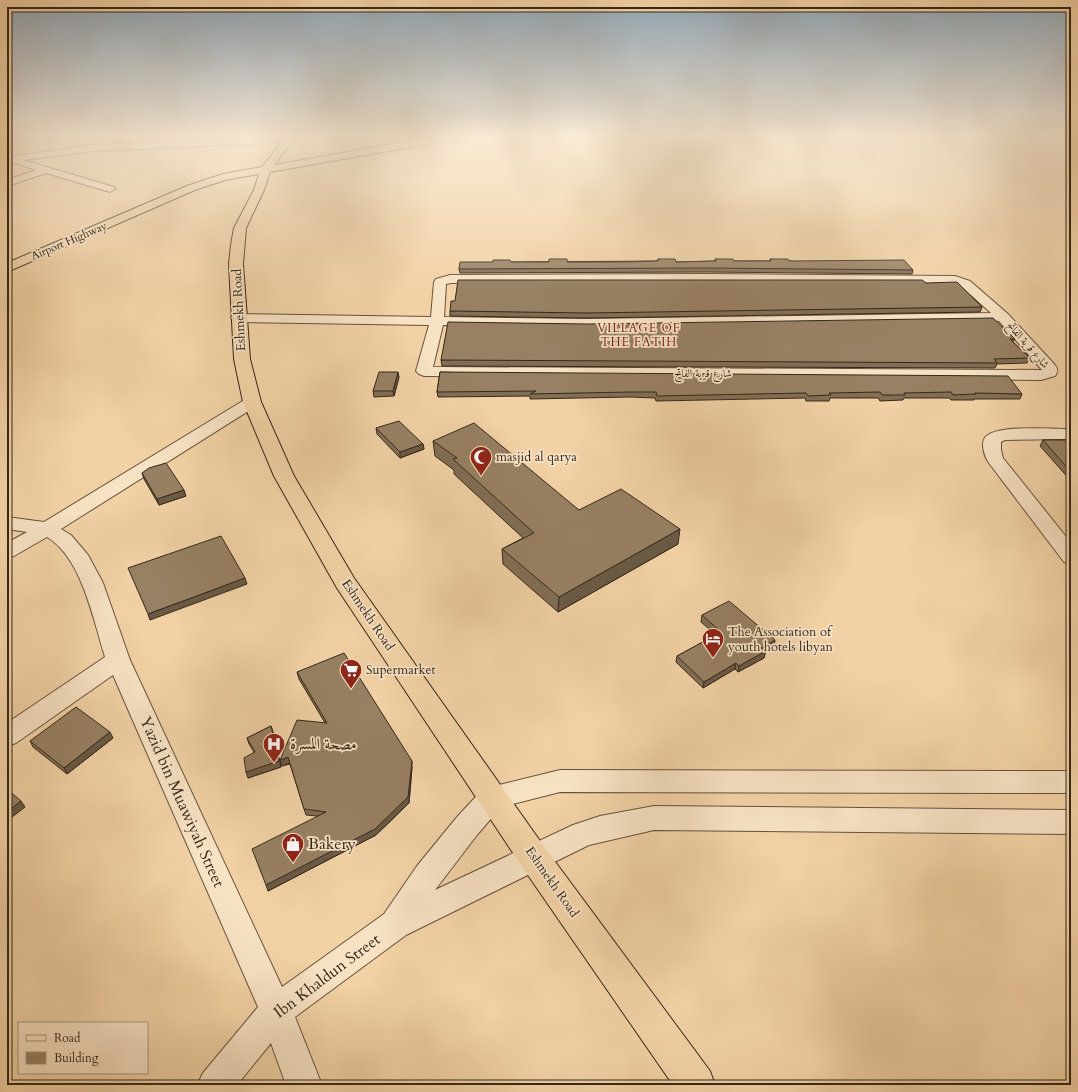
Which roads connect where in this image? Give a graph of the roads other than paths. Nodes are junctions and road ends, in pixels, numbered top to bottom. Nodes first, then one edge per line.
1 (103, 187) edge
2 (177, 187) edge
3 (196, 187) edge
4 (253, 187) edge
5 (110, 189) dead end
6 (100, 218) junction
7 (116, 221) junction
8 (7, 256) edge
9 (7, 268) edge
10 (1003, 317) junction
11 (238, 318) junction
12 (437, 321) junction
13 (252, 402) junction
14 (1071, 434) edge
15 (7, 523) edge
16 (46, 529) junction
17 (7, 551) edge
18 (1071, 557) edge
19 (118, 660) junction
20 (7, 736) edge
21 (1071, 782) edge
22 (493, 797) junction
23 (1071, 822) edge
24 (534, 858) junction
25 (395, 924) junction
26 (276, 1011) junction
27 (215, 1085) edge
28 (304, 1085) edge
29 (696, 1085) edge

1 - 5 street
2 - 6 highway, Airport Highway
3 - 7 highway, Airport Highway
4 - 11 highway, Eshmekh Road
6 - 7 highway
6 - 8 highway, Airport Highway
7 - 9 highway, Airport Highway
10 - 12 street
10 - 12 street, شارع قرية الفاتح
10 - 12 street, شارع قرية الفاتح
11 - 12 street
11 - 13 highway, Eshmekh Road
13 - 16 street
13 - 22 highway, Eshmekh Road
14 - 18 street
15 - 16 street
16 - 17 street
16 - 19 street, Yazid bin Muawiyah Street
19 - 20 street
19 - 26 street, Yazid bin Muawiyah Street
21 - 22 street
22 - 24 highway, Eshmekh Road
22 - 25 street
23 - 24 street
24 - 25 street
24 - 29 highway, Eshmekh Road
25 - 26 street, Ibn Khaldun Street
26 - 27 street, Ibn Khaldun Street
26 - 28 street, Yazid bin Muawiyah Street

